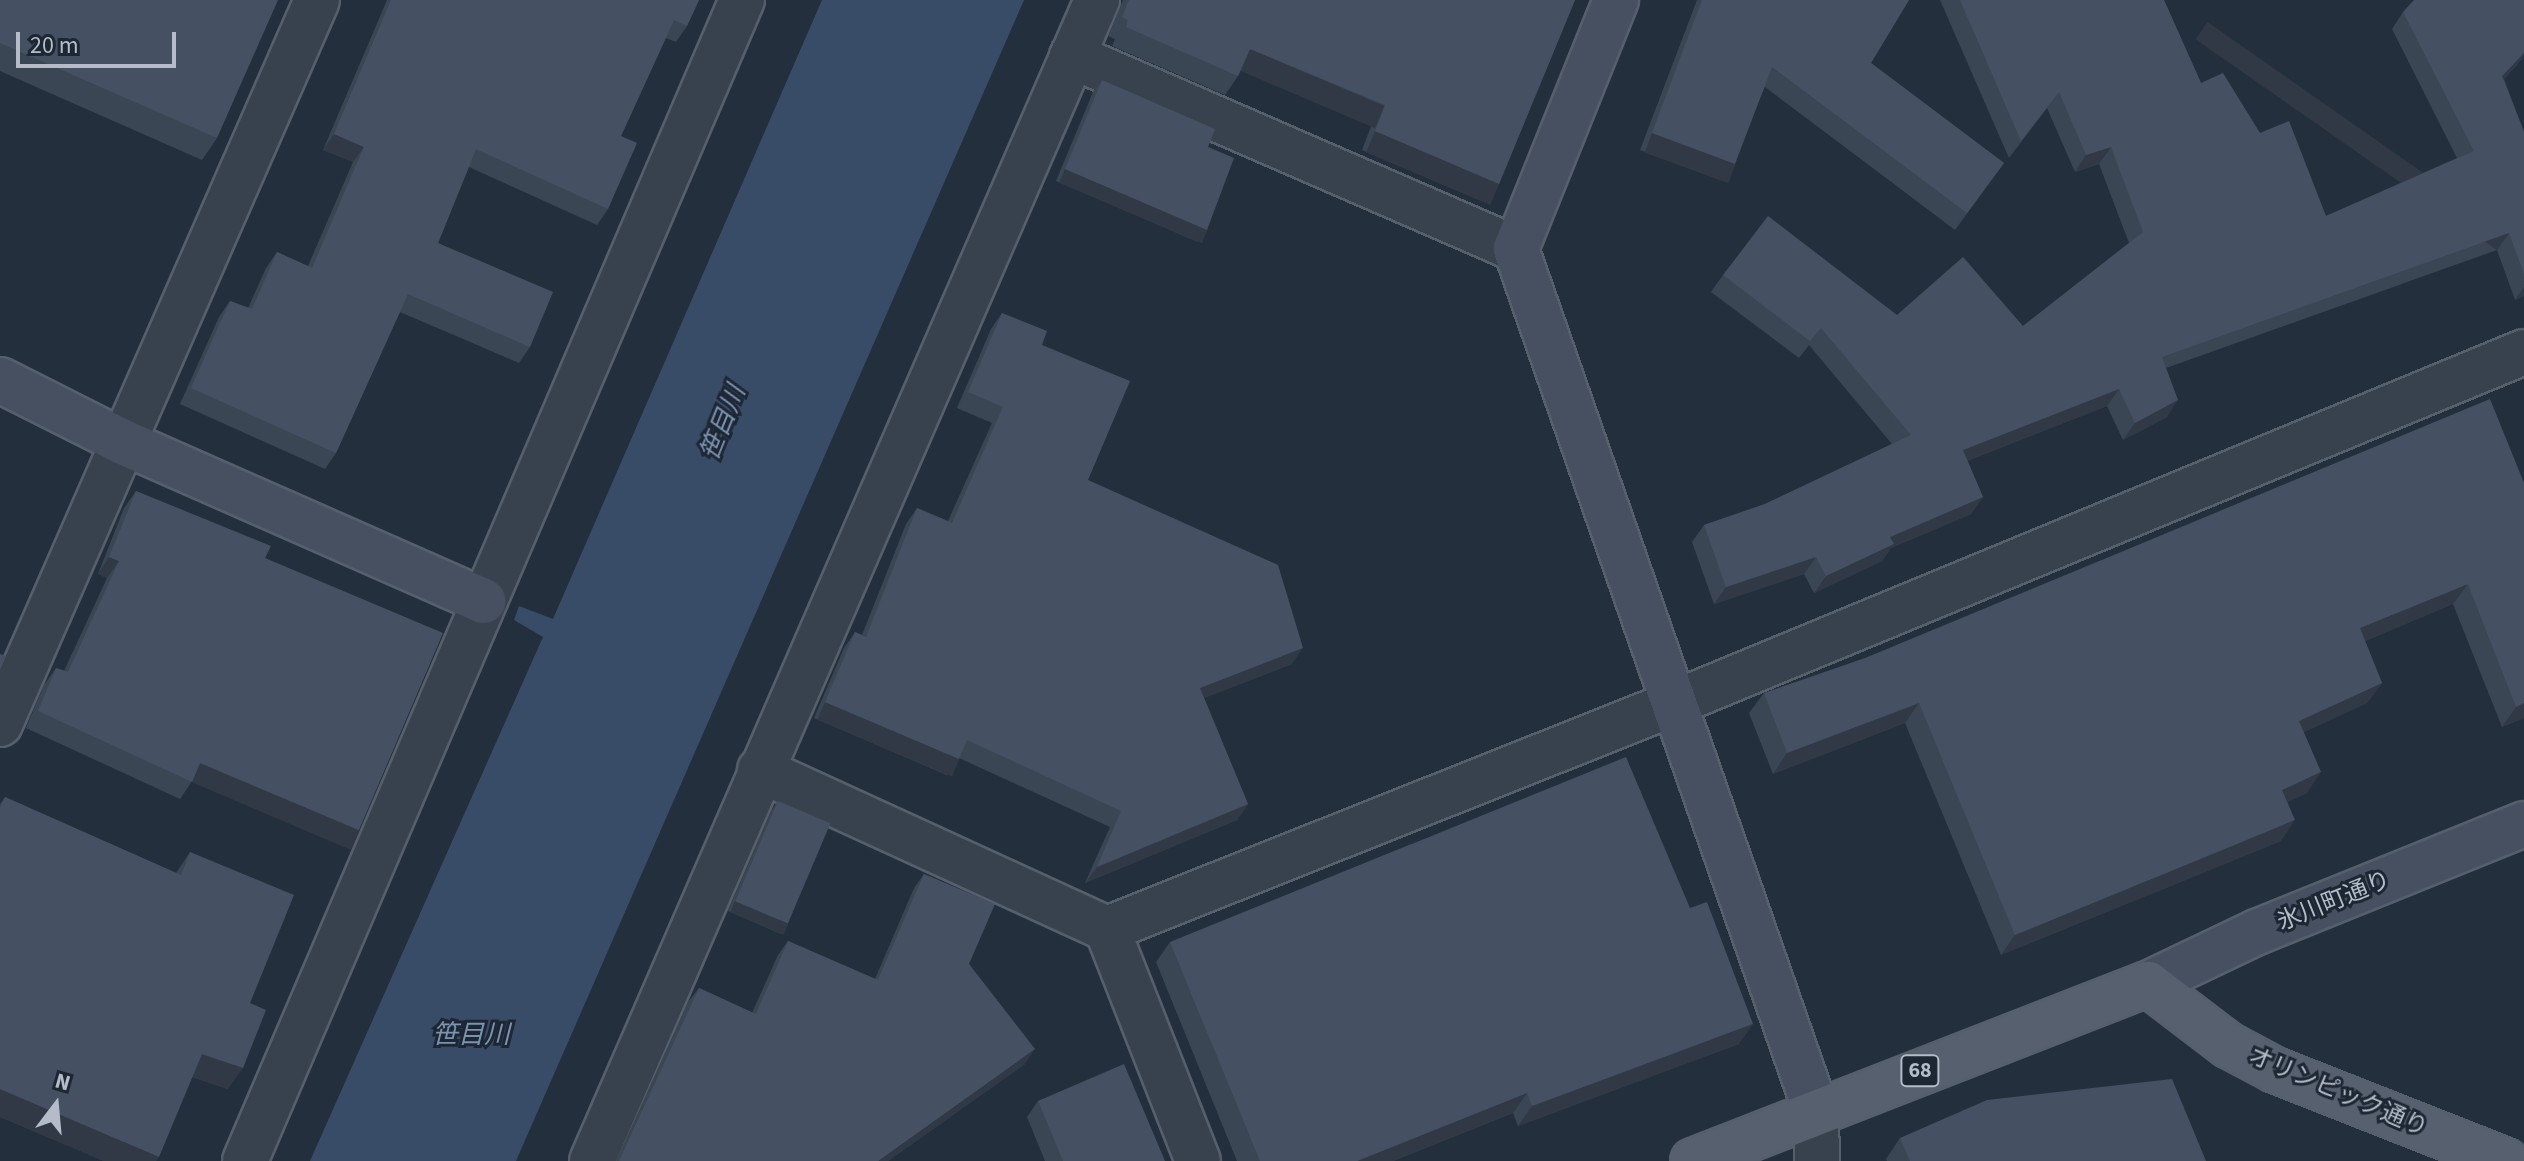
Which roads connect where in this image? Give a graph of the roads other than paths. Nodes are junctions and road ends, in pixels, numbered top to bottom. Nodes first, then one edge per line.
1 (317, 0) edge
2 (742, 0) edge
3 (1097, 0) edge
4 (1616, 0) edge
5 (1072, 56) junction
6 (1516, 249) junction
7 (2524, 352) edge
8 (0, 380) edge
9 (123, 442) junction
10 (484, 601) junction
11 (1677, 702) junction
12 (0, 724) edge
13 (760, 770) junction
14 (2524, 824) edge
15 (1107, 929) junction
16 (2148, 984) junction
17 (1816, 1111) junction
18 (245, 1161) edge
19 (592, 1161) edge
20 (1198, 1161) edge
21 (1693, 1161) edge
22 (1817, 1161) edge
23 (2506, 1161) edge

1 - 9 street
2 - 10 street
3 - 5 street
4 - 6 street
5 - 6 street
5 - 13 street
6 - 11 street
7 - 11 street
8 - 9 street
9 - 10 street
9 - 12 street
10 - 18 street
11 - 15 street
11 - 17 street
13 - 15 street
13 - 19 street
14 - 16 street, 氷川町通り
15 - 20 street
16 - 17 main road, 68
16 - 23 main road, オリンピック通り
17 - 21 main road, 68
17 - 22 street

